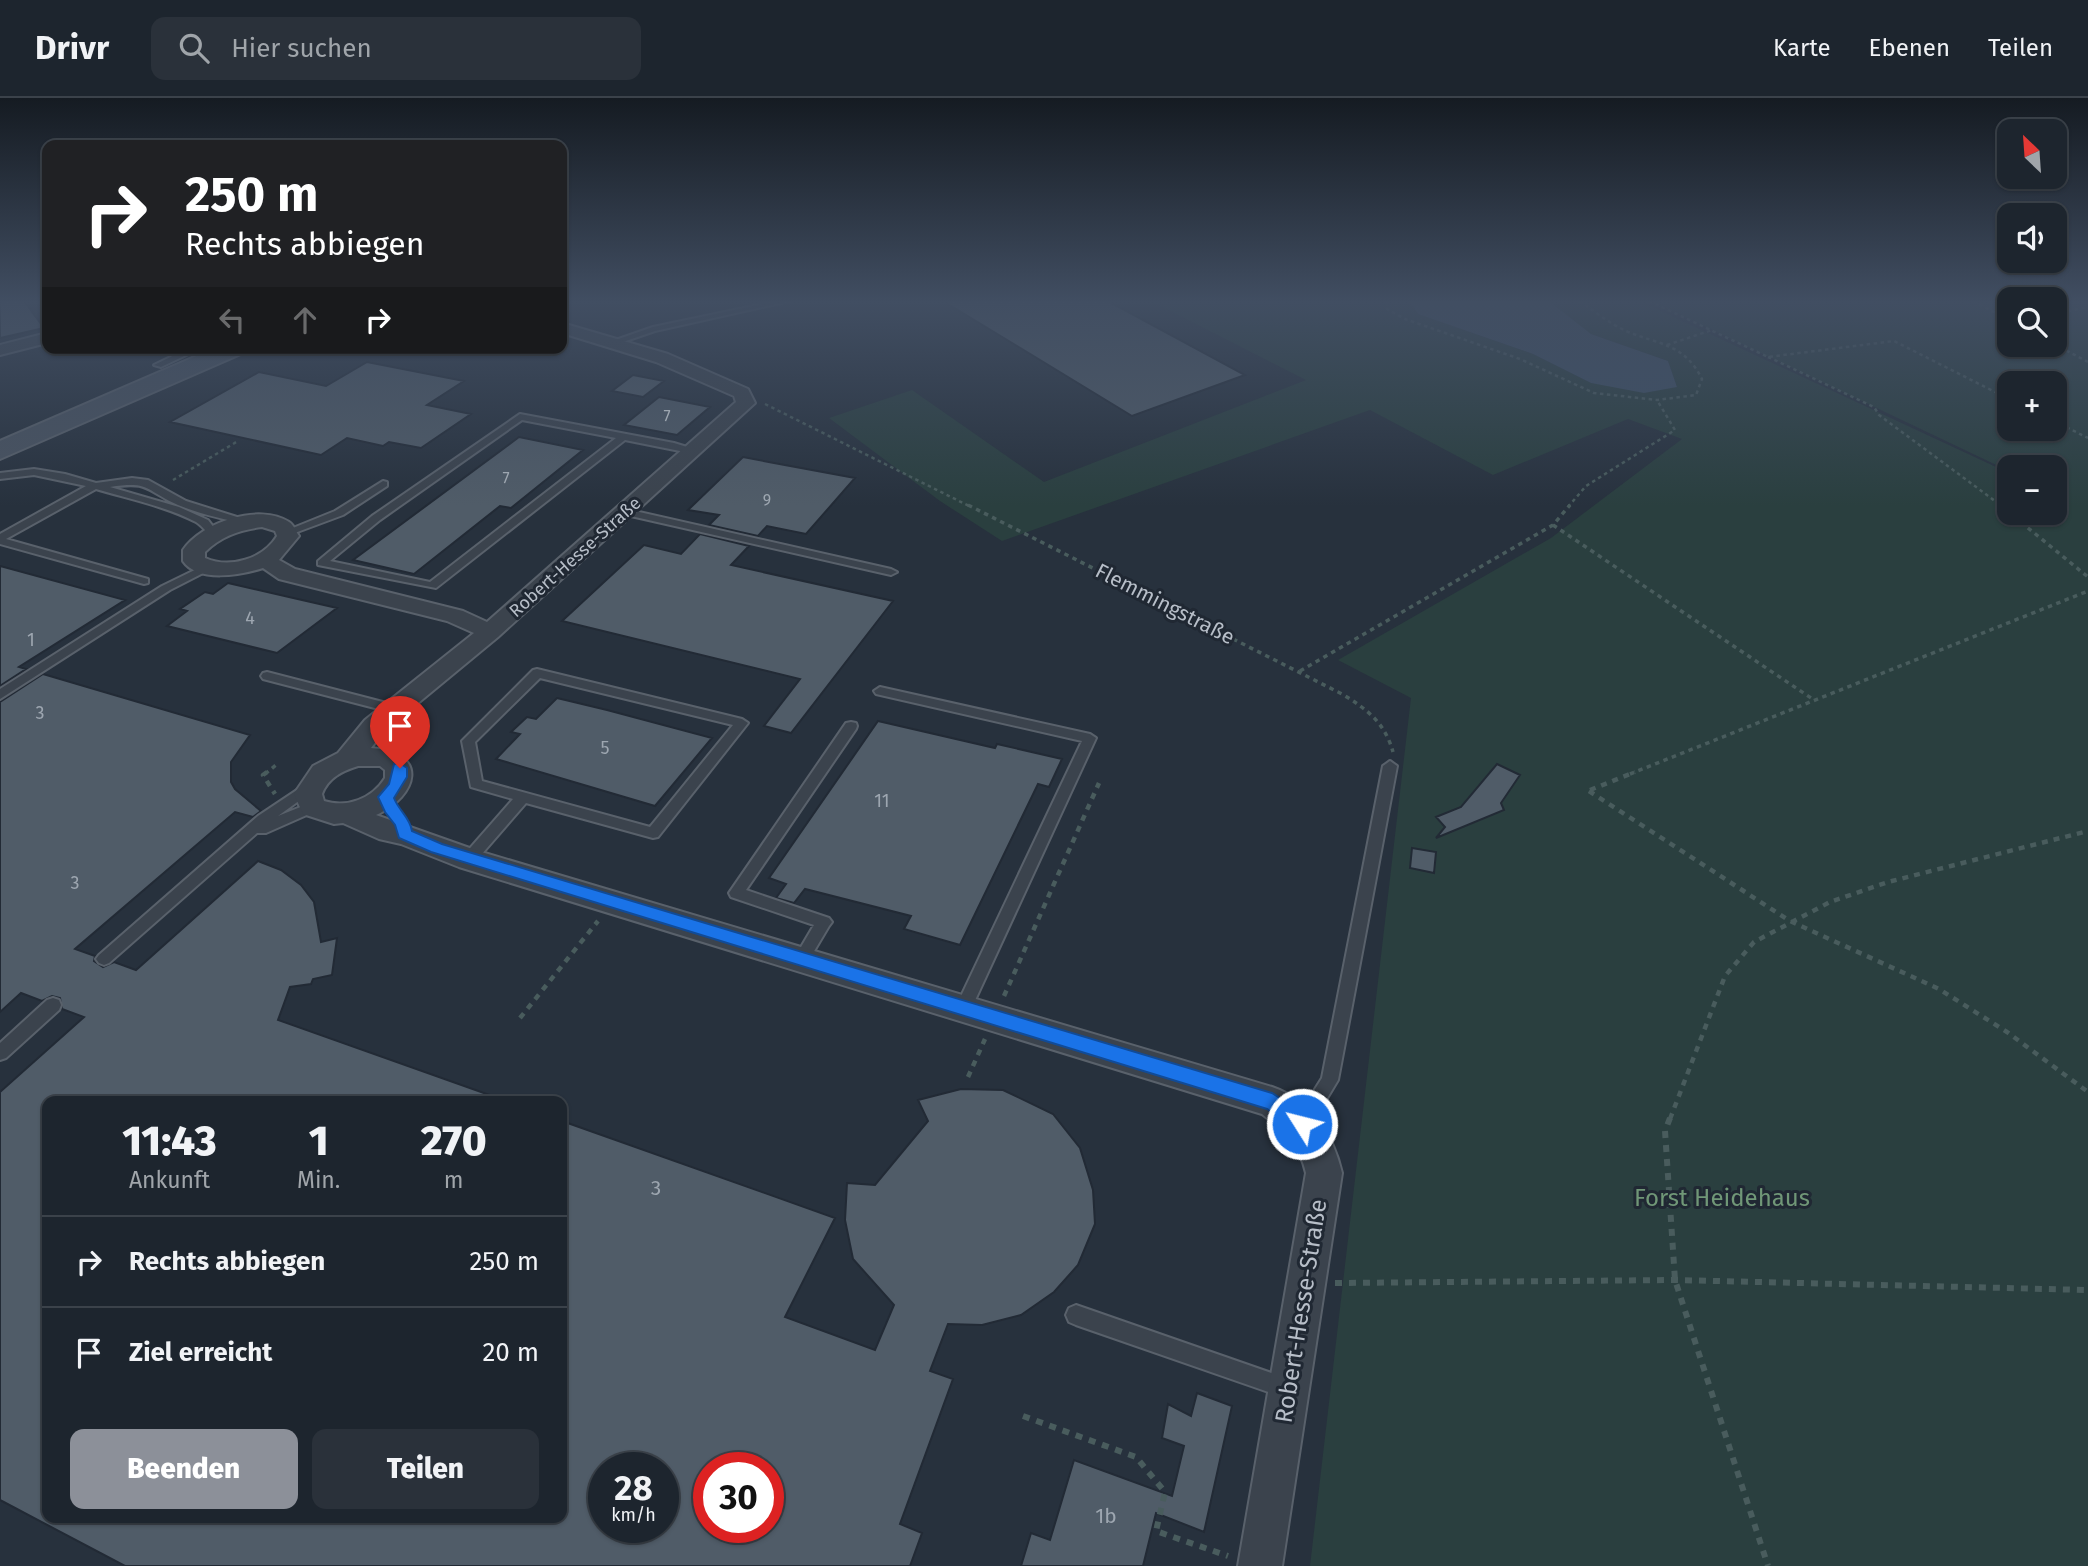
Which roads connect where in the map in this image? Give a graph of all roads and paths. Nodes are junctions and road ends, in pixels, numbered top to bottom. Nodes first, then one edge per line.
1 (187, 370) edge
2 (690, 370) edge
3 (1544, 370) edge
4 (1697, 370) edge
5 (1795, 370) edge
6 (1951, 370) edge
7 (1997, 393) edge
8 (746, 399) junction
9 (1657, 400) junction
10 (2067, 428) edge
11 (623, 437) junction
12 (2088, 438) edge
13 (0, 451) edge
14 (695, 451) junction
15 (0, 477) edge
16 (383, 484) dead end
17 (94, 486) junction
18 (626, 512) junction
19 (248, 522) junction
20 (1553, 524) junction
21 (288, 532) junction
22 (213, 533) junction
23 (0, 539) edge
24 (264, 559) junction
25 (205, 568) junction
26 (891, 572) dead end
27 (2088, 577) edge
28 (144, 581) dead end
29 (2088, 591) edge
30 (490, 632) junction
31 (1299, 671) junction
32 (267, 676) dead end
33 (880, 691) dead end
34 (0, 695) edge
35 (1814, 700) junction
36 (398, 710) junction
37 (851, 726) dead end
38 (384, 756) junction
39 (348, 759) junction
40 (276, 765) dead end
41 (1390, 766) joint
42 (1099, 783) dead end
43 (277, 796) dead end
44 (312, 797) junction
45 (385, 797) junction
46 (522, 798) junction
47 (348, 814) junction
48 (2088, 831) edge
49 (250, 833) junction
50 (404, 834) junction
51 (469, 859) junction
52 (613, 901) junction
53 (1790, 921) junction
54 (104, 959) dead end
55 (802, 959) junction
56 (53, 1005) dead end
57 (978, 1014) junction
58 (520, 1018) dead end
59 (0, 1053) edge
60 (968, 1077) dead end
61 (2088, 1092) edge
62 (1302, 1124) junction
63 (1307, 1276) junction
64 (1675, 1280) junction
65 (2088, 1290) edge
66 (1076, 1315) dead end
67 (1288, 1388) junction
68 (1023, 1416) dead end
69 (1251, 1564) edge
70 (1768, 1566) edge

1 - 13 street
2 - 8 street
3 - 9 path
4 - 9 path
5 - 27 path
6 - 7 path
8 - 14 street, Robert-Hesse-Straße
8 - 31 path, Flemmingstraße
9 - 20 path
10 - 12 path
11 - 11 lane
11 - 14 lane
14 - 18 street, Robert-Hesse-Straße
15 - 17 lane
16 - 21 lane
17 - 19 lane
17 - 22 lane
17 - 23 lane
18 - 26 lane
18 - 30 street, Robert-Hesse-Straße
19 - 21 street
19 - 22 street
20 - 31 path
20 - 35 path
21 - 24 street
22 - 25 street
23 - 28 lane
24 - 25 street
24 - 30 street
25 - 34 lane
29 - 35 path
30 - 36 street, Robert-Hesse-Straße
31 - 41 path, Flemmingstraße
32 - 36 lane
33 - 57 lane
35 - 53 path
36 - 38 street, Robert-Hesse-Straße
36 - 39 street, Robert-Hesse-Straße
37 - 55 lane
38 - 39 street
38 - 45 street
39 - 44 street
40 - 43 path
41 - 62 lane
42 - 57 path
44 - 47 street, Robert-Hesse-Straße
44 - 49 lane
44 - 49 lane
45 - 47 street
45 - 50 street
46 - 46 lane
46 - 51 lane
47 - 50 street, Robert-Hesse-Straße
48 - 53 path
49 - 54 lane
50 - 51 street, Robert-Hesse-Straße
51 - 52 street, Robert-Hesse-Straße
52 - 55 street, Robert-Hesse-Straße
52 - 58 path
53 - 61 path
53 - 64 path
55 - 57 street, Robert-Hesse-Straße
56 - 59 lane
57 - 60 path
57 - 62 street, Robert-Hesse-Straße
62 - 63 street, Robert-Hesse-Straße
63 - 64 path
63 - 67 street, Robert-Hesse-Straße
64 - 65 path
64 - 70 path
66 - 67 lane
67 - 69 street, Robert-Hesse-Straße
68 - 69 path

